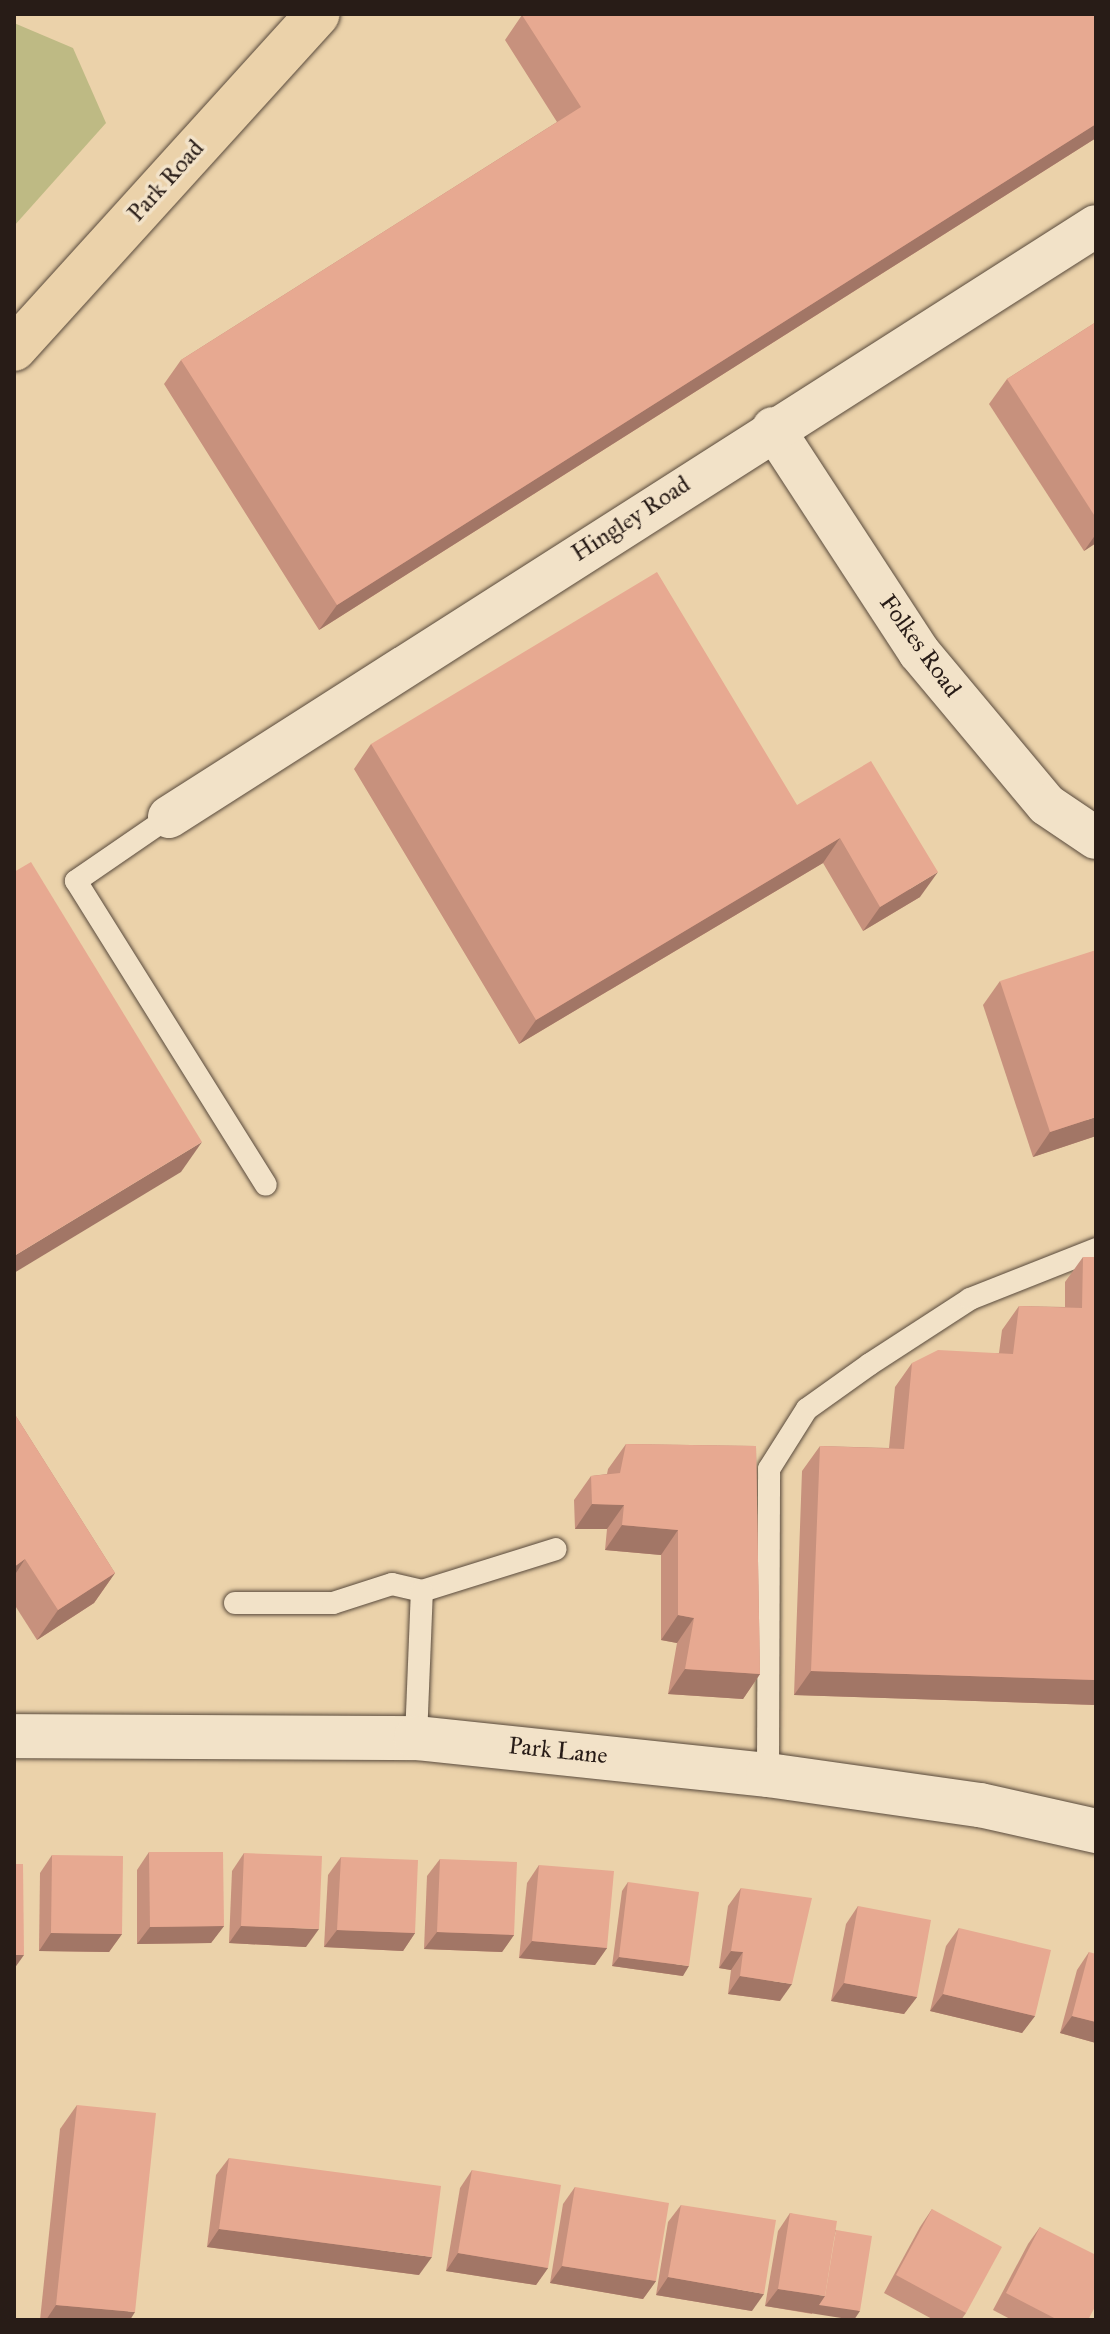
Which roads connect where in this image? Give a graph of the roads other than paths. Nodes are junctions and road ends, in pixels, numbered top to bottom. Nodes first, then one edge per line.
1 (315, 15) edge
2 (1096, 226) edge
3 (14, 349) edge
4 (773, 428) junction
5 (169, 817) joint
6 (1096, 838) edge
7 (266, 1185) dead end
8 (1096, 1249) edge
9 (556, 1549) dead end
10 (422, 1591) junction
11 (235, 1603) dead end
12 (14, 1736) edge
13 (416, 1738) junction
14 (768, 1775) junction
15 (1096, 1831) edge

1 - 3 highway, Park Road
2 - 4 street, Hingley Road
4 - 5 street, Hingley Road
4 - 6 street, Folkes Road
5 - 7 lane
8 - 14 lane
9 - 10 lane
10 - 11 lane
10 - 13 lane
12 - 13 main road, Park Lane
13 - 14 main road, Park Lane
14 - 15 main road, Park Lane

